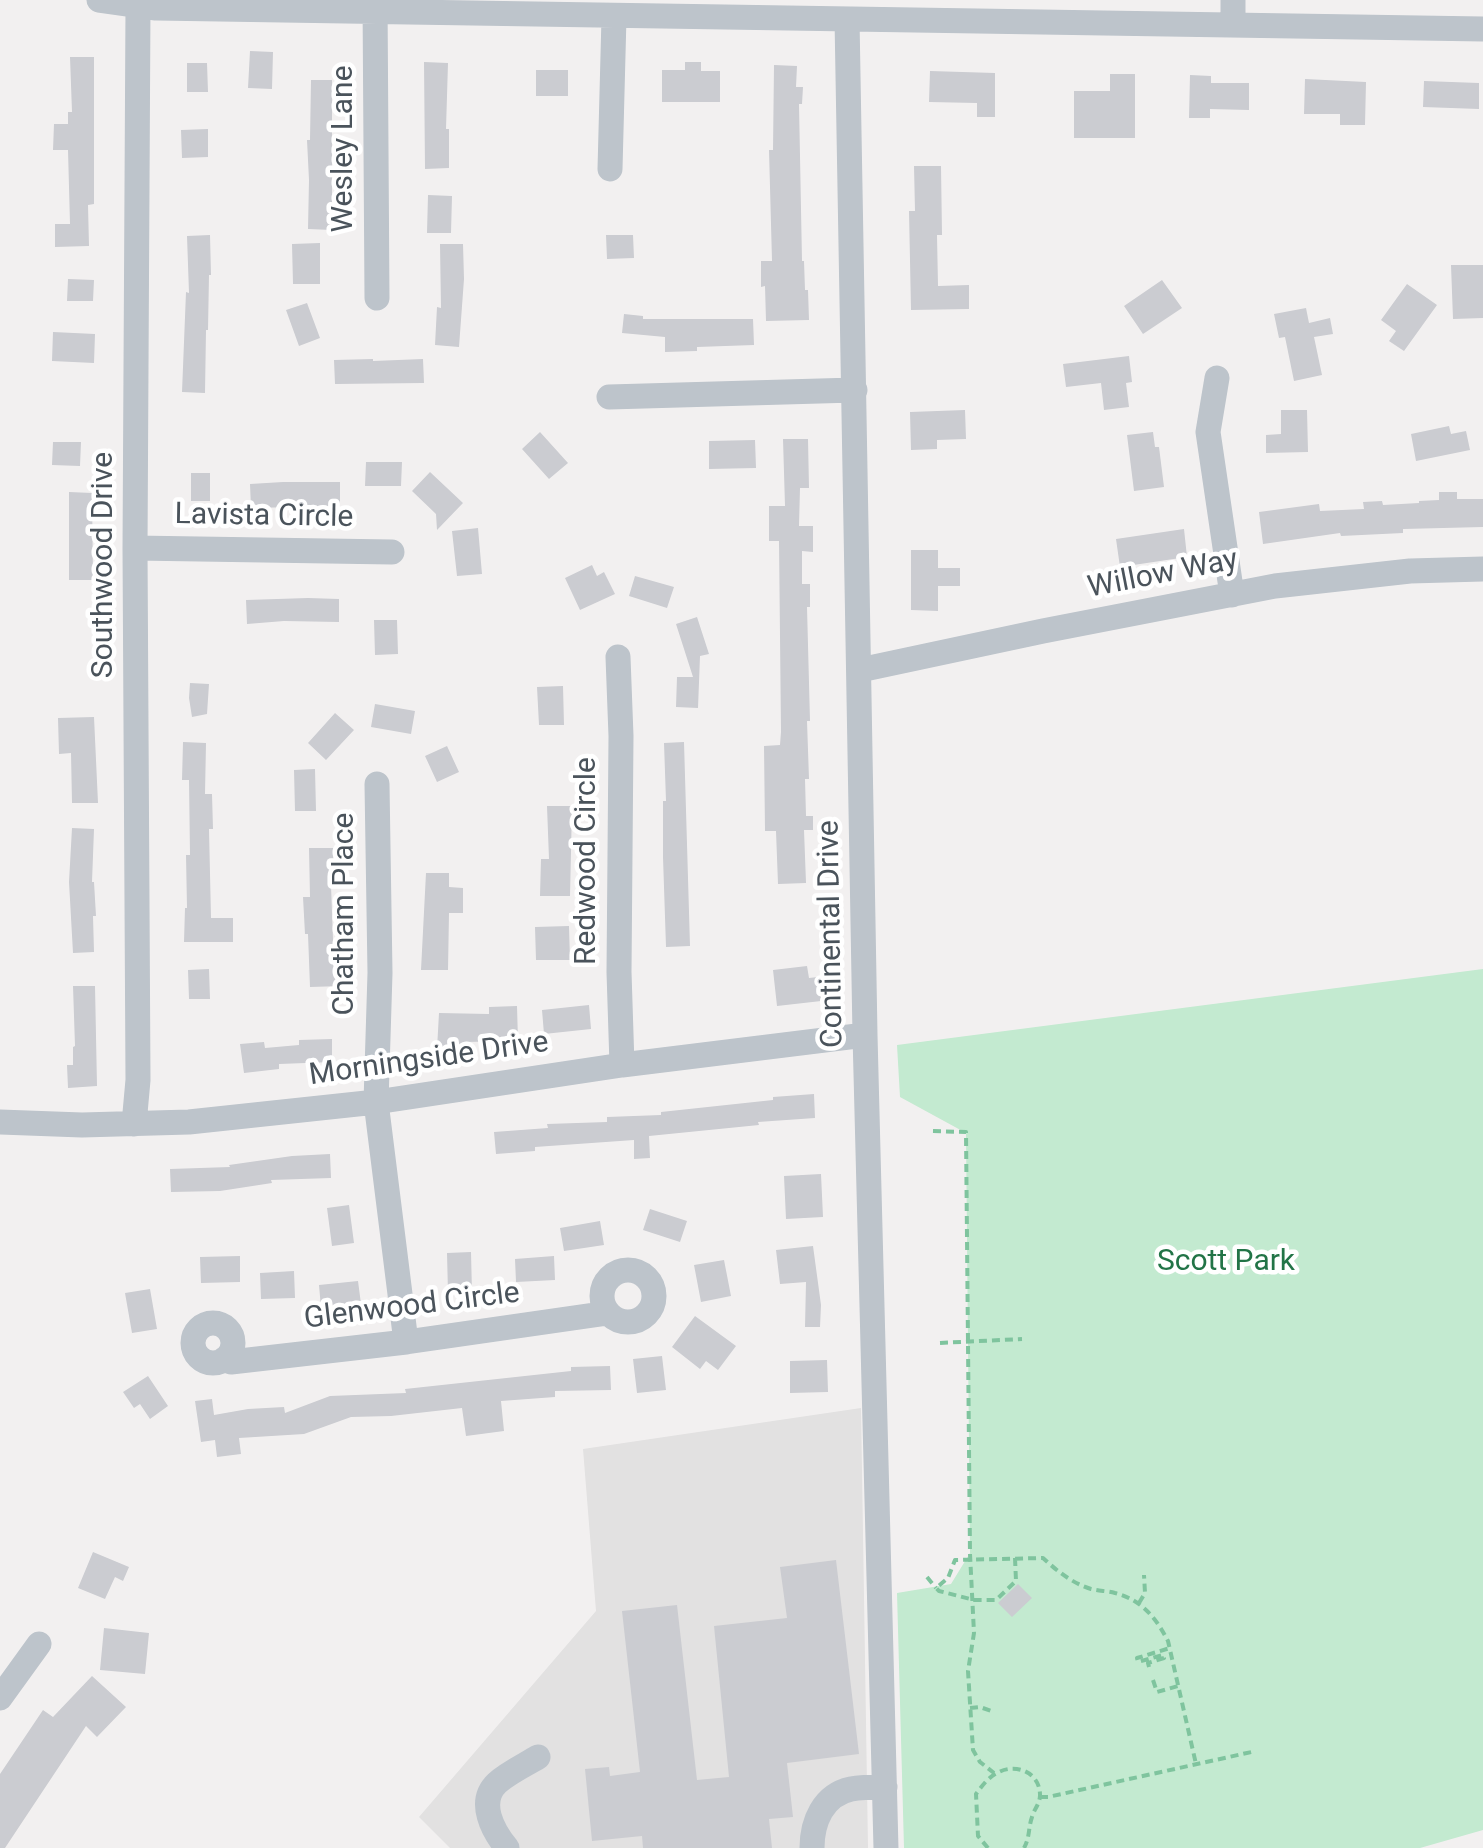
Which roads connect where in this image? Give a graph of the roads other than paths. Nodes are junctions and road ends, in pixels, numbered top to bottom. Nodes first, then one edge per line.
1 (100, 0) edge
2 (138, 6) junction
3 (376, 6) edge
4 (1233, 13) edge
5 (614, 17) junction
6 (847, 19) junction
7 (1483, 29) edge
8 (610, 169) dead end
9 (377, 298) dead end
10 (1217, 378) dead end
11 (855, 390) junction
12 (609, 397) dead end
13 (135, 548) junction
14 (392, 552) dead end
15 (1483, 569) edge
16 (1232, 595) junction
17 (618, 657) dead end
18 (860, 670) junction
19 (377, 784) dead end
20 (866, 1035) junction
21 (622, 1066) junction
22 (376, 1102) junction
23 (0, 1122) edge
24 (134, 1124) junction
25 (608, 1313) dead end
26 (406, 1342) junction
27 (224, 1359) dead end
28 (39, 1644) dead end
29 (0, 1698) edge
30 (538, 1757) dead end
31 (885, 1787) junction
32 (507, 1848) edge
33 (812, 1848) edge
34 (886, 1848) edge

1 - 2 street
2 - 3 street
2 - 13 street, Southwood Drive
3 - 5 street
3 - 9 street, Wesley Lane
4 - 6 street
4 - 7 street
5 - 6 street
5 - 8 street
6 - 11 street, Continental Drive
10 - 16 street
11 - 12 street
11 - 18 street, Continental Drive
13 - 14 street, Lavista Circle
13 - 24 street, Southwood Drive
15 - 16 street, Willow Way
16 - 18 street, Willow Way
17 - 21 street, Redwood Circle
18 - 20 street, Continental Drive
19 - 22 street, Chatham Place
20 - 21 street, Morningside Drive
20 - 31 street, Continental Drive
21 - 22 street, Morningside Drive
22 - 24 street, Morningside Drive
22 - 26 street, Chatham Place
23 - 24 street, Morningside Drive
25 - 26 street, Glenwood Circle
26 - 27 street, Glenwood Circle
28 - 29 street
30 - 32 street
31 - 33 street
31 - 34 street, Continental Drive

